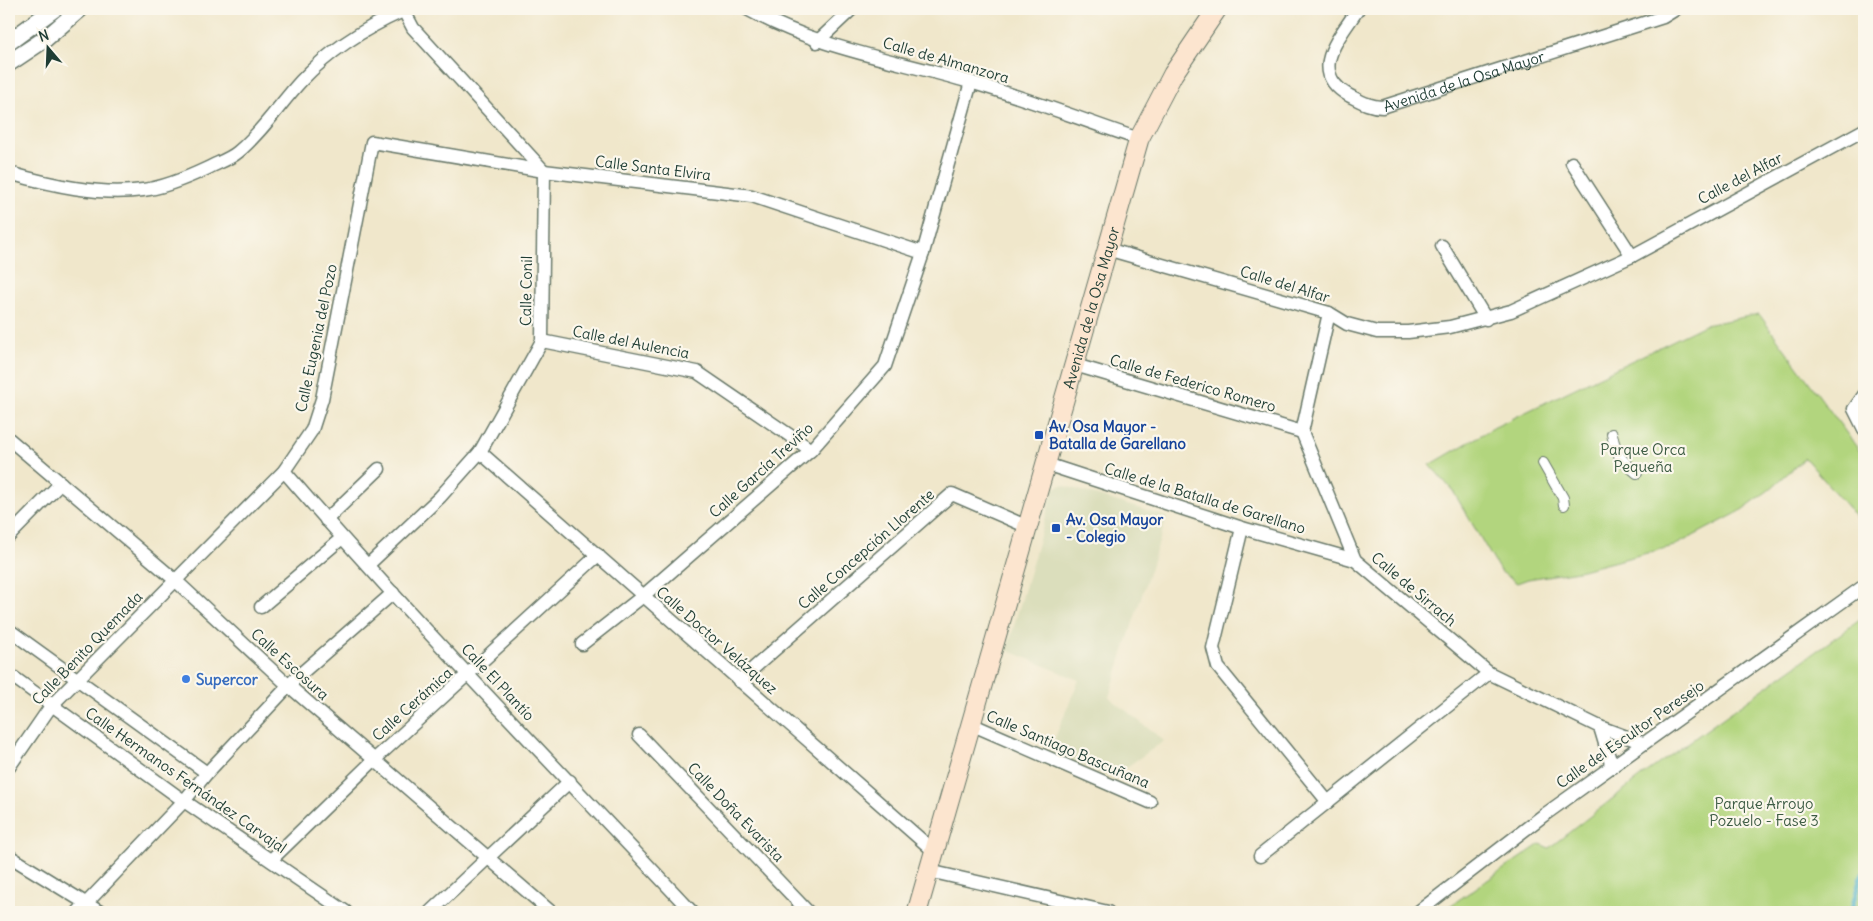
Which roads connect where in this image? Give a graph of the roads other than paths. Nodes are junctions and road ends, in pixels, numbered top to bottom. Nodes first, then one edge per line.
1 (54, 9) edge
2 (80, 9) edge
3 (747, 9) edge
4 (852, 9) edge
5 (1217, 9) edge
6 (1358, 9) edge
7 (1676, 9) edge
8 (403, 10) edge
9 (9, 42) edge
10 (818, 42) junction
11 (9, 63) edge
12 (970, 82) junction
13 (1864, 130) edge
14 (1139, 139) junction
15 (372, 142) joint
16 (1572, 163) dead end
17 (544, 171) junction
18 (9, 173) edge
19 (1442, 246) dead end
20 (1106, 249) junction
21 (923, 252) junction
22 (1632, 256) junction
23 (1328, 313) junction
24 (1486, 319) junction
25 (542, 341) junction
26 (1075, 365) junction
27 (1864, 395) edge
28 (1864, 429) edge
29 (1302, 432) junction
30 (1612, 434) dead end
31 (9, 440) edge
32 (811, 450) junction
33 (480, 452) junction
34 (1543, 463) dead end
35 (1046, 464) junction
36 (379, 469) dead end
37 (284, 471) junction
38 (1637, 473) dead end
39 (61, 483) junction
40 (1564, 505) dead end
41 (326, 520) junction
42 (1028, 527) junction
43 (1242, 528) junction
44 (9, 536) edge
45 (342, 538) junction
46 (598, 555) junction
47 (1354, 560) junction
48 (368, 565) junction
49 (175, 580) junction
50 (1864, 586) edge
51 (393, 593) junction
52 (643, 596) junction
53 (261, 608) dead end
54 (9, 630) edge
55 (582, 644) dead end
56 (1489, 673) junction
57 (9, 674) edge
58 (469, 676) junction
59 (77, 678) junction
60 (739, 681) junction
61 (289, 686) junction
62 (51, 706) junction
63 (973, 725) junction
64 (1600, 727) junction
65 (639, 735) dead end
66 (1643, 743) junction
67 (374, 760) junction
68 (9, 767) edge
69 (1612, 767) junction
70 (207, 773) junction
71 (570, 782) junction
72 (184, 801) junction
73 (1150, 802) dead end
74 (1328, 802) junction
75 (934, 852) junction
76 (9, 856) edge
77 (1260, 856) dead end
78 (488, 857) junction
79 (272, 859) junction
80 (929, 871) junction
81 (1060, 906) edge
82 (82, 907) edge
83 (100, 912) edge
84 (346, 912) edge
85 (430, 912) edge
86 (551, 912) edge
87 (692, 912) edge
88 (808, 912) edge
89 (918, 912) edge
90 (1108, 912) edge
91 (1418, 912) edge

1 - 9 street
2 - 11 street
3 - 10 street, Calle de Almanzora
4 - 10 street
5 - 14 main road, Avenida de la Osa Mayor
6 - 7 street, Avenida de la Osa Mayor
8 - 17 street
8 - 18 street
10 - 12 street, Calle de Almanzora
12 - 14 street, Calle de Almanzora
12 - 21 street, Calle García Treviño
13 - 22 street, Calle del Alfar
14 - 20 main road, Avenida de la Osa Mayor
15 - 17 street, Calle Santa Elvira
15 - 37 street, Calle Eugenia del Pozo
16 - 22 street
17 - 21 street, Calle Santa Elvira
17 - 25 street, Calle Conil
19 - 24 street
20 - 23 street, Calle del Alfar
20 - 26 main road, Avenida de la Osa Mayor
21 - 32 street, Calle García Treviño
22 - 24 street, Calle del Alfar
23 - 24 street, Calle del Alfar
23 - 29 street
25 - 32 street, Calle del Aulencia
25 - 33 street, Calle Conil
26 - 29 street, Calle de Federico Romero
26 - 35 main road, Avenida de la Osa Mayor
27 - 28 street
29 - 47 street, Calle de Sirrach
30 - 38 street
31 - 39 street, Calle Escosura
32 - 52 street, Calle García Treviño
33 - 46 street, Calle Doctor Velázquez
33 - 48 street, Calle Conil
34 - 40 street
35 - 42 main road, Avenida de la Osa Mayor
35 - 43 street, Calle de la Batalla de Garellano
36 - 41 street
37 - 41 street, Calle El Plantío
37 - 49 street, Calle Eugenia del Pozo
39 - 44 street
39 - 49 street, Calle Escosura
41 - 45 street, Calle El Plantío
42 - 60 street, Calle Concepción Llorente
42 - 63 main road, Avenida de la Osa Mayor
43 - 47 street, Calle de la Batalla de Garellano
43 - 74 street
45 - 48 street, Calle El Plantío
45 - 53 street
46 - 52 street, Calle Doctor Velázquez
46 - 58 street, Calle Cerámica
47 - 56 street, Calle de Sirrach
48 - 51 street, Calle El Plantío
49 - 59 street, Calle Benito Quemada
49 - 61 street, Calle Escosura
50 - 66 street, Calle del Escultor Peresejo
51 - 58 street, Calle El Plantío
51 - 61 street
52 - 55 street, Calle García Treviño
52 - 60 street, Calle Doctor Velázquez
54 - 59 street, Calle Hermanos Fernández Carvajal
56 - 64 street, Calle de Sirrach
56 - 74 street
57 - 62 street, Calle Hermanos Fernández Carvajal
58 - 67 street, Calle Cerámica
58 - 71 street, Calle El Plantío
59 - 62 street, Calle Benito Quemada
59 - 70 street, Calle Hermanos Fernández Carvajal
60 - 75 street, Calle Doctor Velázquez
61 - 67 street, Calle Escosura
61 - 70 street
62 - 68 street, Calle Benito Quemada
62 - 72 street, Calle Hermanos Fernández Carvajal
63 - 73 street, Calle Santiago Bascuñana
63 - 75 main road, Avenida de la Osa Mayor
64 - 66 street, Calle de Sirrach
64 - 69 street
65 - 88 street, Calle Doña Evarista
66 - 69 street, Calle del Escultor Peresejo
67 - 78 street, Calle Escosura
67 - 79 street, Calle Cerámica
69 - 91 street, Calle del Escultor Peresejo
70 - 72 street
71 - 78 street
71 - 87 street, Calle El Plantío
72 - 79 street, Calle Hermanos Fernández Carvajal
72 - 82 street
74 - 77 street
75 - 80 main road, Avenida de la Osa Mayor
76 - 82 street
78 - 85 street
78 - 86 street, Calle Escosura
79 - 84 street, Calle Hermanos Fernández Carvajal
80 - 81 street
80 - 89 main road, Avenida de la Osa Mayor
81 - 90 street
82 - 83 street

